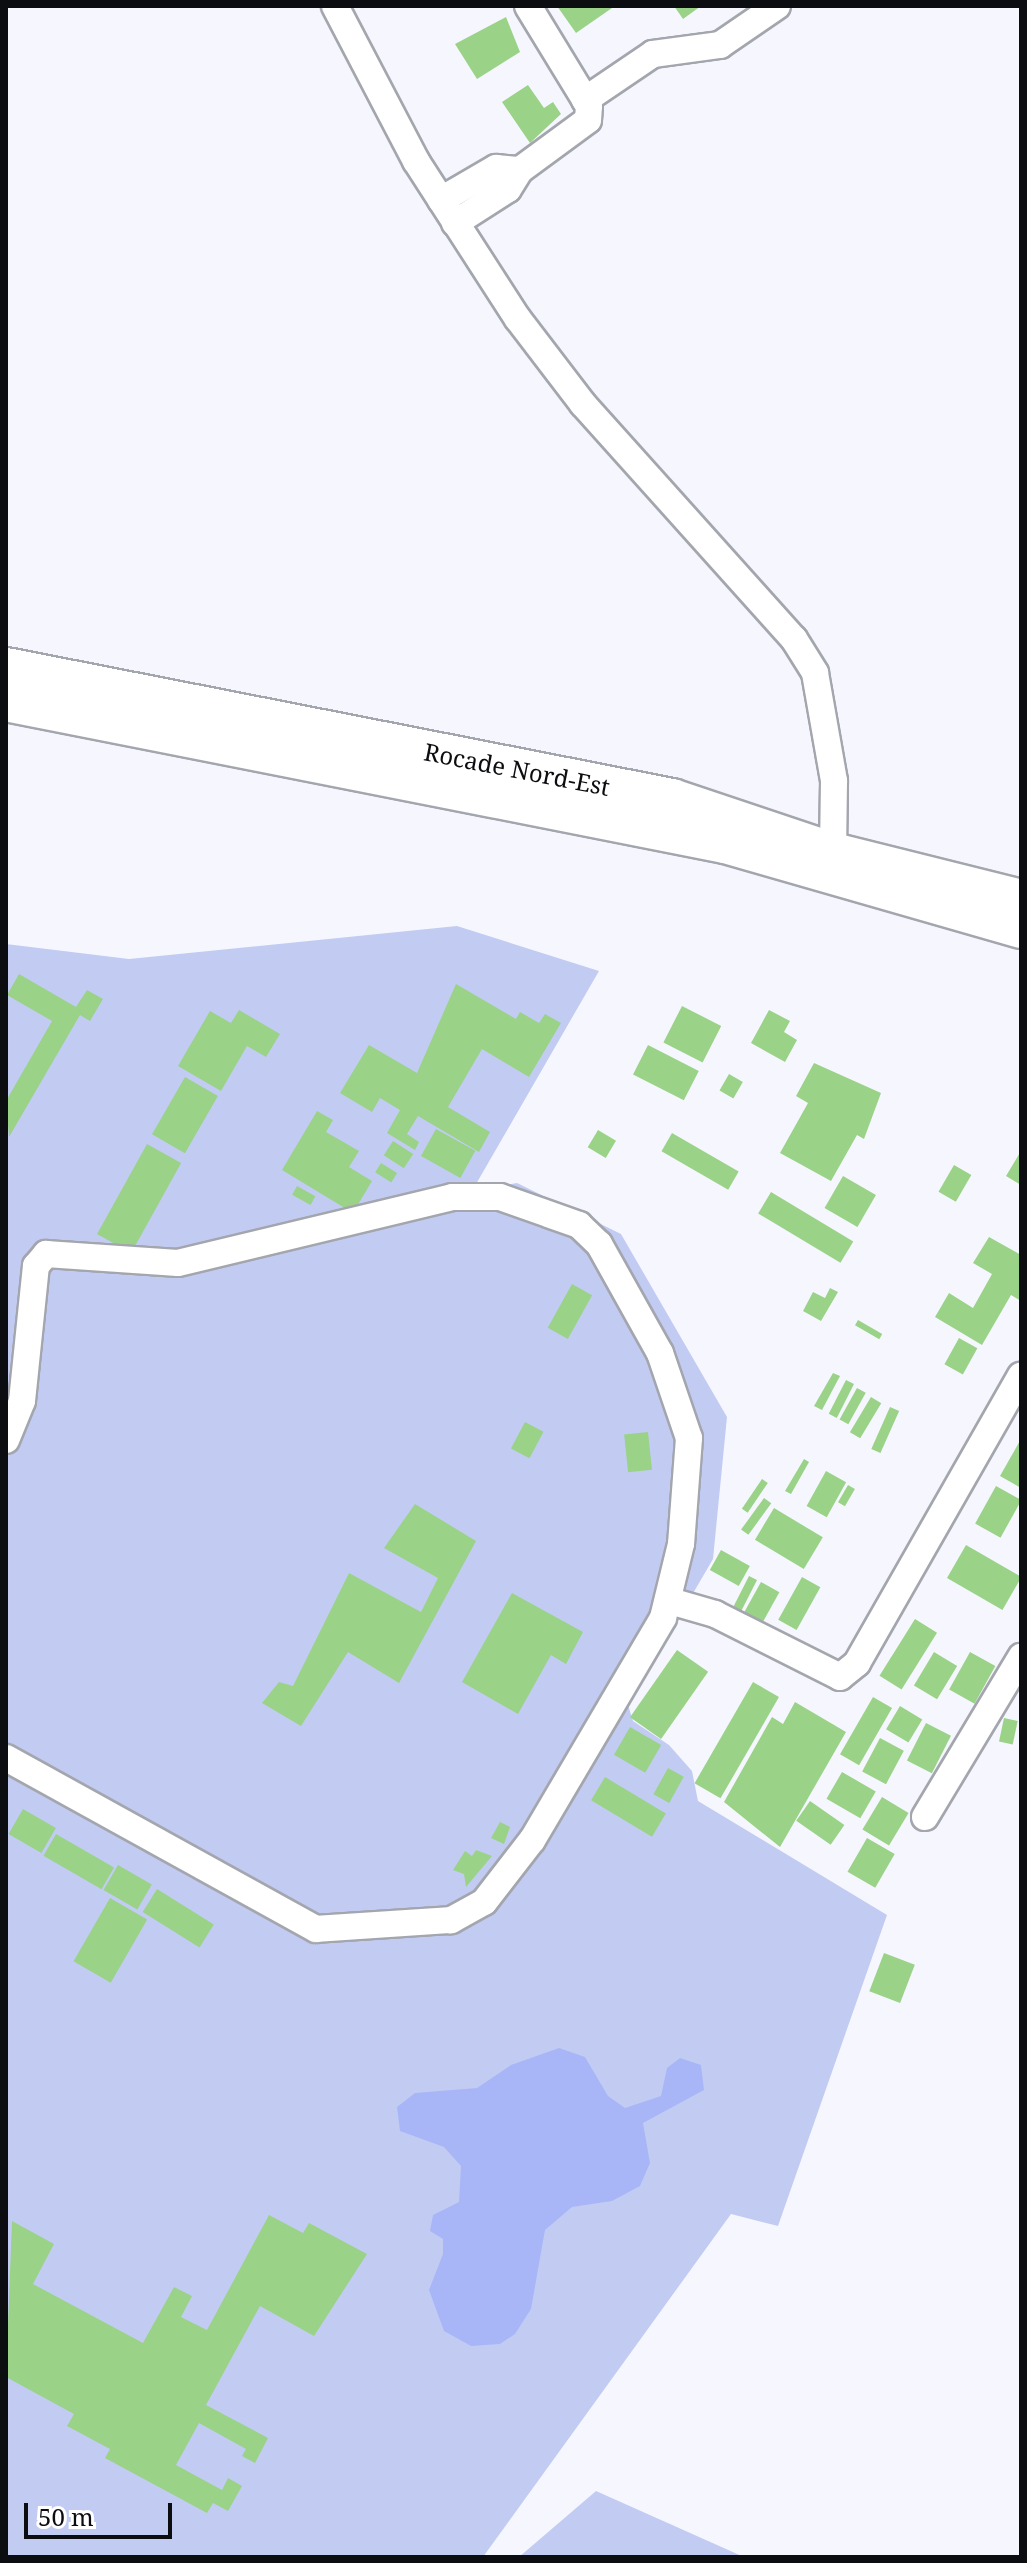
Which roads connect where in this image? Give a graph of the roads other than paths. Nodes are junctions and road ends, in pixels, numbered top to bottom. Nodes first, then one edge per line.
1 (335, 6) edge
2 (528, 6) edge
3 (777, 6) edge
4 (585, 100) junction
5 (520, 170) junction
6 (441, 200) junction
7 (455, 223) junction
8 (6, 667) edge
9 (6, 702) edge
10 (833, 852) junction
11 (1021, 899) edge
12 (1021, 929) edge
13 (1021, 1376) edge
14 (6, 1440) edge
15 (670, 1601) junction
16 (1021, 1657) edge
17 (6, 1758) edge
18 (925, 1817) dead end

1 - 6 street
2 - 4 street
3 - 4 street
4 - 5 street
5 - 6 street
5 - 7 street
6 - 7 street
7 - 10 street
8 - 10 highway, Rocade Nord-Est
9 - 12 highway, Rocade Nord-Est
10 - 11 highway, Rocade Nord-Est
13 - 15 street
14 - 15 street
15 - 17 street
16 - 18 street

